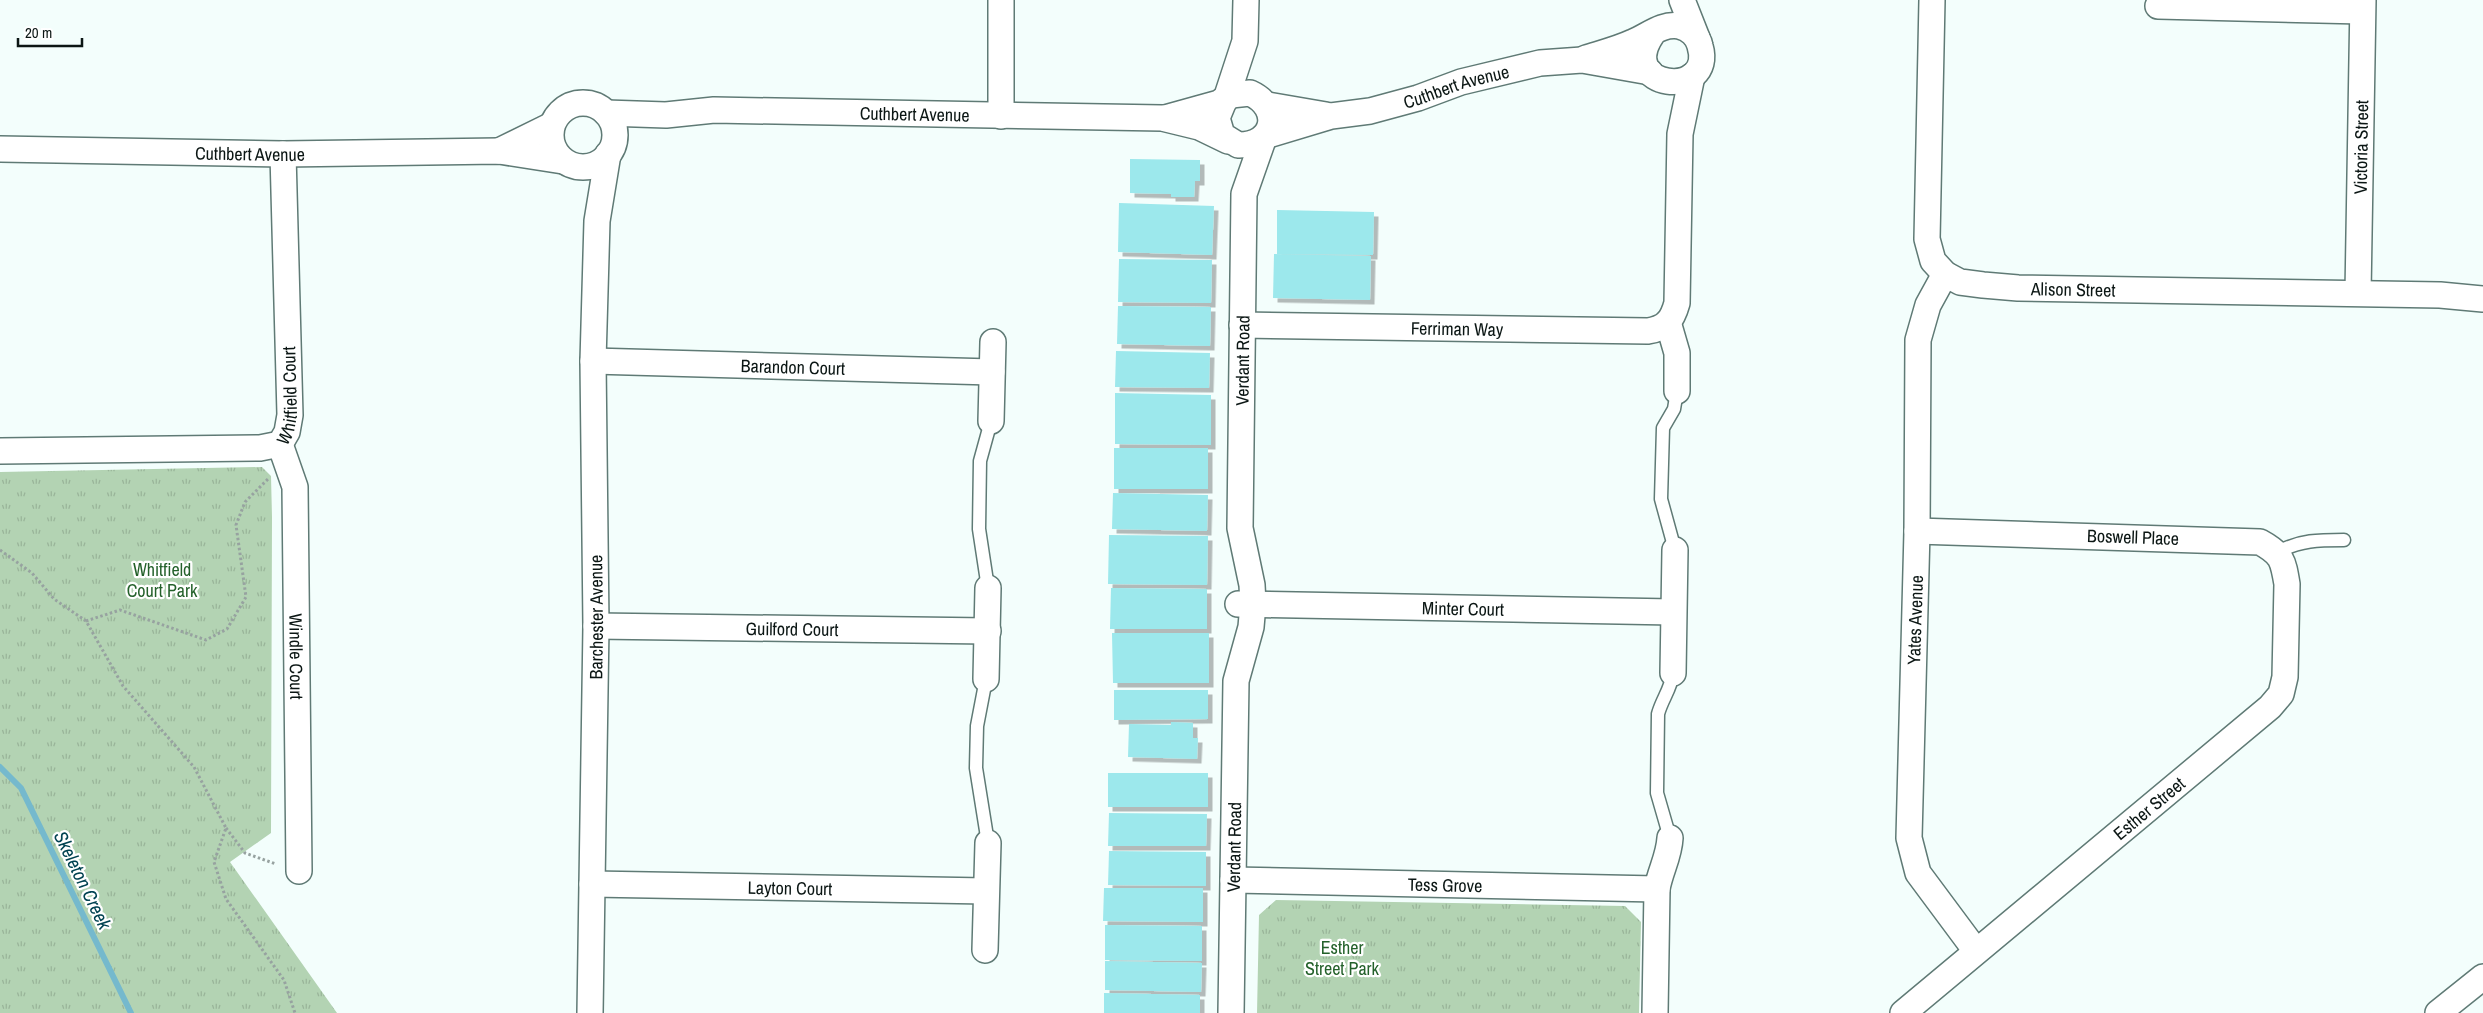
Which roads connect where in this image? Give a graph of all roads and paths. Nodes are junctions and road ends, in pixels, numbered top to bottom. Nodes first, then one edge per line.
1 (1001, 0) edge
2 (1246, 0) edge
3 (1667, 0) edge
4 (1682, 0) edge
5 (1932, 0) edge
6 (2363, 5) edge
7 (2158, 6) dead end
8 (1654, 32) junction
9 (1696, 38) junction
10 (1245, 41) junction
11 (1582, 60) junction
12 (1654, 76) junction
13 (1692, 76) junction
14 (1225, 100) junction
15 (1267, 105) junction
16 (606, 113) junction
17 (666, 115) junction
18 (1001, 116) junction
19 (1331, 116) junction
20 (1162, 118) junction
21 (552, 125) junction
22 (1680, 134) junction
23 (1264, 137) junction
24 (1229, 141) junction
25 (612, 147) junction
26 (0, 149) edge
27 (499, 151) junction
28 (283, 154) junction
29 (570, 164) junction
30 (1244, 194) junction
31 (597, 221) junction
32 (1945, 274) junction
33 (2358, 293) junction
34 (2483, 299) edge
35 (1668, 322) junction
36 (1242, 325) junction
37 (993, 342) dead end
38 (593, 361) junction
39 (992, 372) junction
40 (1678, 391) joint
41 (991, 421) joint
42 (0, 451) edge
43 (283, 455) junction
44 (1917, 531) junction
45 (2344, 540) dead end
46 (0, 550) edge
47 (1675, 550) joint
48 (2278, 552) junction
49 (988, 588) joint
50 (1245, 604) junction
51 (1673, 612) junction
52 (86, 621) junction
53 (596, 626) junction
54 (988, 631) junction
55 (1673, 673) joint
56 (986, 679) joint
57 (226, 828) junction
58 (1670, 838) joint
59 (988, 844) joint
60 (299, 871) joint
61 (1233, 880) junction
62 (592, 884) junction
63 (1657, 889) junction
64 (986, 891) junction
65 (985, 950) dead end
66 (1976, 951) junction
67 (2483, 977) edge
68 (295, 1013) edge
69 (590, 1013) edge
70 (1230, 1013) edge
71 (1655, 1013) edge
72 (1903, 1013) edge
73 (2438, 1013) edge

1 - 18 street
2 - 10 street
3 - 8 street
4 - 9 street
5 - 32 street
6 - 7 street
6 - 33 street, Victoria Street
8 - 9 street
8 - 11 street, Cuthbert Avenue
8 - 12 street
9 - 13 street
10 - 14 street
10 - 15 street
11 - 12 street, Cuthbert Avenue
11 - 19 street, Cuthbert Avenue
12 - 13 street
12 - 22 street
13 - 22 street
14 - 15 street
14 - 20 street, Cuthbert Avenue
14 - 24 street
15 - 19 street, Cuthbert Avenue
15 - 23 street
16 - 17 street, Cuthbert Avenue
16 - 21 street
16 - 25 street
17 - 18 street, Cuthbert Avenue
17 - 25 street, Cuthbert Avenue
18 - 20 street, Cuthbert Avenue
19 - 23 street, Cuthbert Avenue
20 - 24 street, Cuthbert Avenue
21 - 27 street, Cuthbert Avenue
21 - 29 street
22 - 35 street
23 - 24 street
23 - 30 street, Verdant Road
24 - 30 street, Verdant Road
25 - 29 street
25 - 31 street, Barchester Avenue
26 - 28 street, Cuthbert Avenue
27 - 28 street, Cuthbert Avenue
27 - 29 street, Cuthbert Avenue
28 - 43 street, Whitfield Court
29 - 31 street, Barchester Avenue
30 - 36 street, Verdant Road
31 - 38 street, Barchester Avenue
32 - 33 street, Alison Street
32 - 44 street, Yates Avenue
33 - 34 street, Alison Street
35 - 36 street, Ferriman Way
35 - 40 street
36 - 50 street, Verdant Road
37 - 39 street
38 - 39 street, Barandon Court
38 - 53 street, Barchester Avenue
39 - 41 street
40 - 47 lane
41 - 49 lane
42 - 43 street, Whitfield Court
43 - 52 path
43 - 60 street, Windle Court
44 - 48 street, Boswell Place
44 - 66 street, Yates Avenue
45 - 48 lane
46 - 52 path
47 - 51 street
48 - 66 street, Esther Street
49 - 54 street
50 - 51 street, Minter Court
50 - 61 street, Verdant Road
51 - 55 street
52 - 57 path
53 - 54 street, Guilford Court
53 - 62 street, Barchester Avenue
54 - 56 street
55 - 58 lane
56 - 59 lane
57 - 60 path
57 - 68 path
58 - 63 street
59 - 64 street
61 - 63 street, Tess Grove
61 - 70 street, Verdant Road
62 - 64 street, Layton Court
62 - 69 street, Barchester Avenue
63 - 71 street
64 - 65 street
66 - 72 street, Esther Street
67 - 73 street

